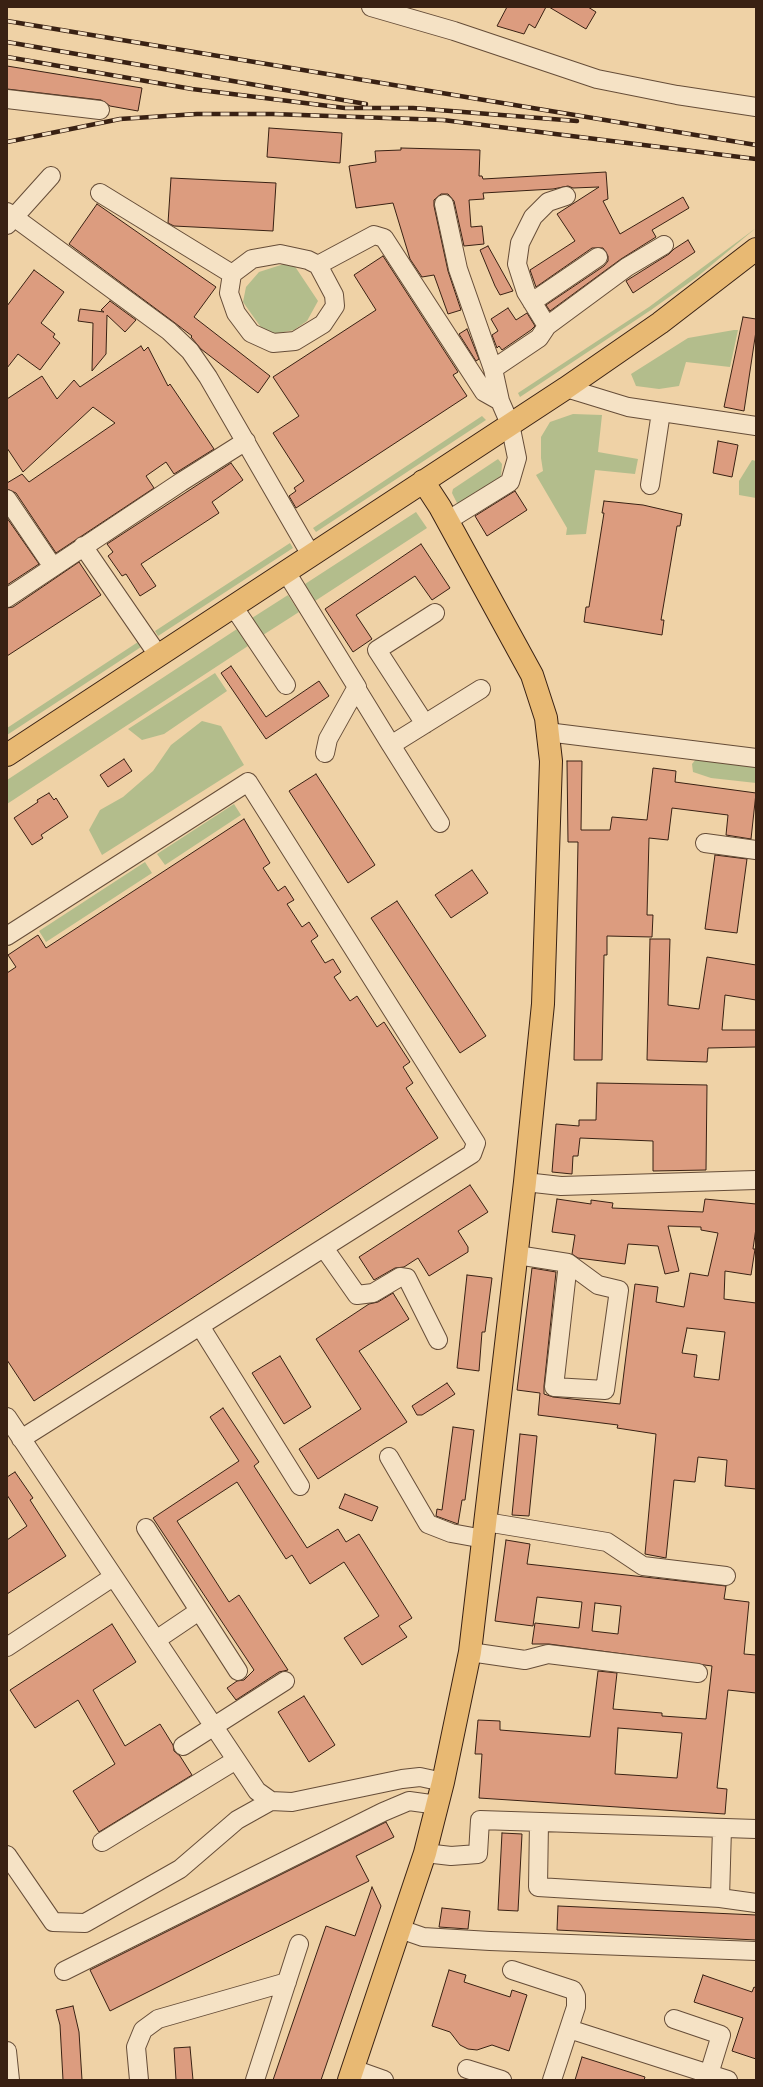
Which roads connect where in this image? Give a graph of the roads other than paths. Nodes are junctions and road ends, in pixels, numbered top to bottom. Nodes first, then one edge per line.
1 (371, 7) edge
2 (7, 99) edge
3 (756, 107) edge
4 (100, 110) dead end
5 (51, 176) dead end
6 (100, 192) dead end
7 (566, 196) dead end
8 (444, 204) dead end
9 (9, 218) edge
10 (664, 245) dead end
11 (756, 249) edge
12 (598, 257) dead end
13 (318, 265) junction
14 (232, 274) junction
15 (529, 297) junction
16 (547, 326) junction
17 (493, 369) junction
18 (566, 388) junction
19 (500, 401) junction
20 (661, 412) junction
21 (510, 424) junction
22 (756, 426) edge
23 (246, 441) junction
24 (423, 481) junction
25 (650, 485) dead end
26 (7, 499) edge
27 (448, 521) junction
28 (83, 546) junction
29 (311, 555) junction
30 (53, 567) junction
31 (286, 572) junction
32 (7, 598) edge
33 (233, 606) junction
34 (435, 614) dead end
35 (158, 655) junction
36 (286, 685) dead end
37 (356, 688) junction
38 (481, 689) dead end
39 (425, 724) junction
40 (547, 732) junction
41 (391, 745) junction
42 (8, 753) edge
43 (325, 753) dead end
44 (756, 758) edge
45 (440, 823) dead end
46 (705, 843) dead end
47 (756, 850) edge
48 (10, 928) edge
49 (756, 1180) edge
50 (526, 1182) junction
51 (324, 1248) junction
52 (517, 1255) junction
53 (568, 1263) junction
54 (200, 1326) junction
55 (438, 1340) dead end
56 (7, 1417) edge
57 (21, 1439) junction
58 (389, 1457) dead end
59 (300, 1486) dead end
60 (146, 1528) dead end
61 (485, 1531) junction
62 (726, 1576) dead end
63 (114, 1577) junction
64 (199, 1611) junction
65 (156, 1640) junction
66 (7, 1647) edge
67 (470, 1652) junction
68 (238, 1671) dead end
69 (698, 1673) dead end
70 (285, 1680) dead end
71 (214, 1726) junction
72 (183, 1746) dead end
73 (236, 1760) junction
74 (443, 1782) junction
75 (271, 1801) junction
76 (438, 1805) junction
77 (539, 1822) junction
78 (722, 1828) junction
79 (756, 1829) edge
80 (102, 1842) dead end
81 (425, 1853) junction
82 (7, 1855) edge
83 (720, 1898) junction
84 (756, 1903) edge
85 (400, 1929) junction
86 (299, 1944) dead end
87 (756, 1951) edge
88 (512, 1970) dead end
89 (64, 1971) dead end
90 (287, 1982) junction
91 (674, 2019) dead end
92 (569, 2029) junction
93 (7, 2051) edge
94 (467, 2069) edge
95 (351, 2074) edge
96 (709, 2074) junction
97 (10, 2080) edge
98 (138, 2080) edge
99 (255, 2080) edge
100 (384, 2080) edge
101 (502, 2080) edge
102 (552, 2080) edge
103 (728, 2080) edge

1 - 3 street
2 - 4 street
5 - 9 street
6 - 14 street
7 - 15 street
8 - 17 street
9 - 23 street
10 - 16 street
11 - 18 main road
12 - 15 street
13 - 14 street
13 - 14 street
13 - 19 street
15 - 16 street
16 - 17 street
17 - 19 street
18 - 20 street
18 - 21 main road
19 - 21 street
20 - 22 street
20 - 25 street
21 - 24 main road
21 - 27 street
23 - 28 street
23 - 29 street
24 - 27 main road
24 - 29 main road
26 - 30 street
27 - 40 main road
28 - 30 street
28 - 35 street
29 - 31 main road
30 - 32 street
31 - 33 main road
31 - 37 street
33 - 35 main road
33 - 36 street
34 - 39 street
35 - 42 main road
37 - 41 street
37 - 43 street
38 - 39 street
39 - 41 street
40 - 44 street
40 - 50 main road
41 - 45 street
46 - 47 street
48 - 51 street
49 - 50 street
50 - 52 main road
51 - 54 street
51 - 55 street
52 - 53 street
52 - 61 main road
53 - 53 street
54 - 57 street
54 - 59 street
56 - 57 street
57 - 63 street
58 - 61 street
60 - 64 street
61 - 62 street
61 - 67 main road
63 - 65 street
63 - 66 street
64 - 65 street
64 - 68 street
65 - 71 street
67 - 69 street
67 - 74 main road
70 - 71 street
71 - 72 street
71 - 73 street
73 - 75 street
73 - 80 street
74 - 75 street
74 - 76 main road
75 - 82 street
76 - 81 main road
76 - 89 street
77 - 78 street
77 - 81 street
77 - 83 street
78 - 79 street
78 - 83 street
81 - 85 main road
83 - 84 street
85 - 87 street
85 - 95 main road
86 - 90 street
88 - 92 street
90 - 98 street
90 - 99 street
91 - 96 street
92 - 96 street
92 - 102 street
93 - 97 street
94 - 101 street
95 - 100 street
96 - 103 street

